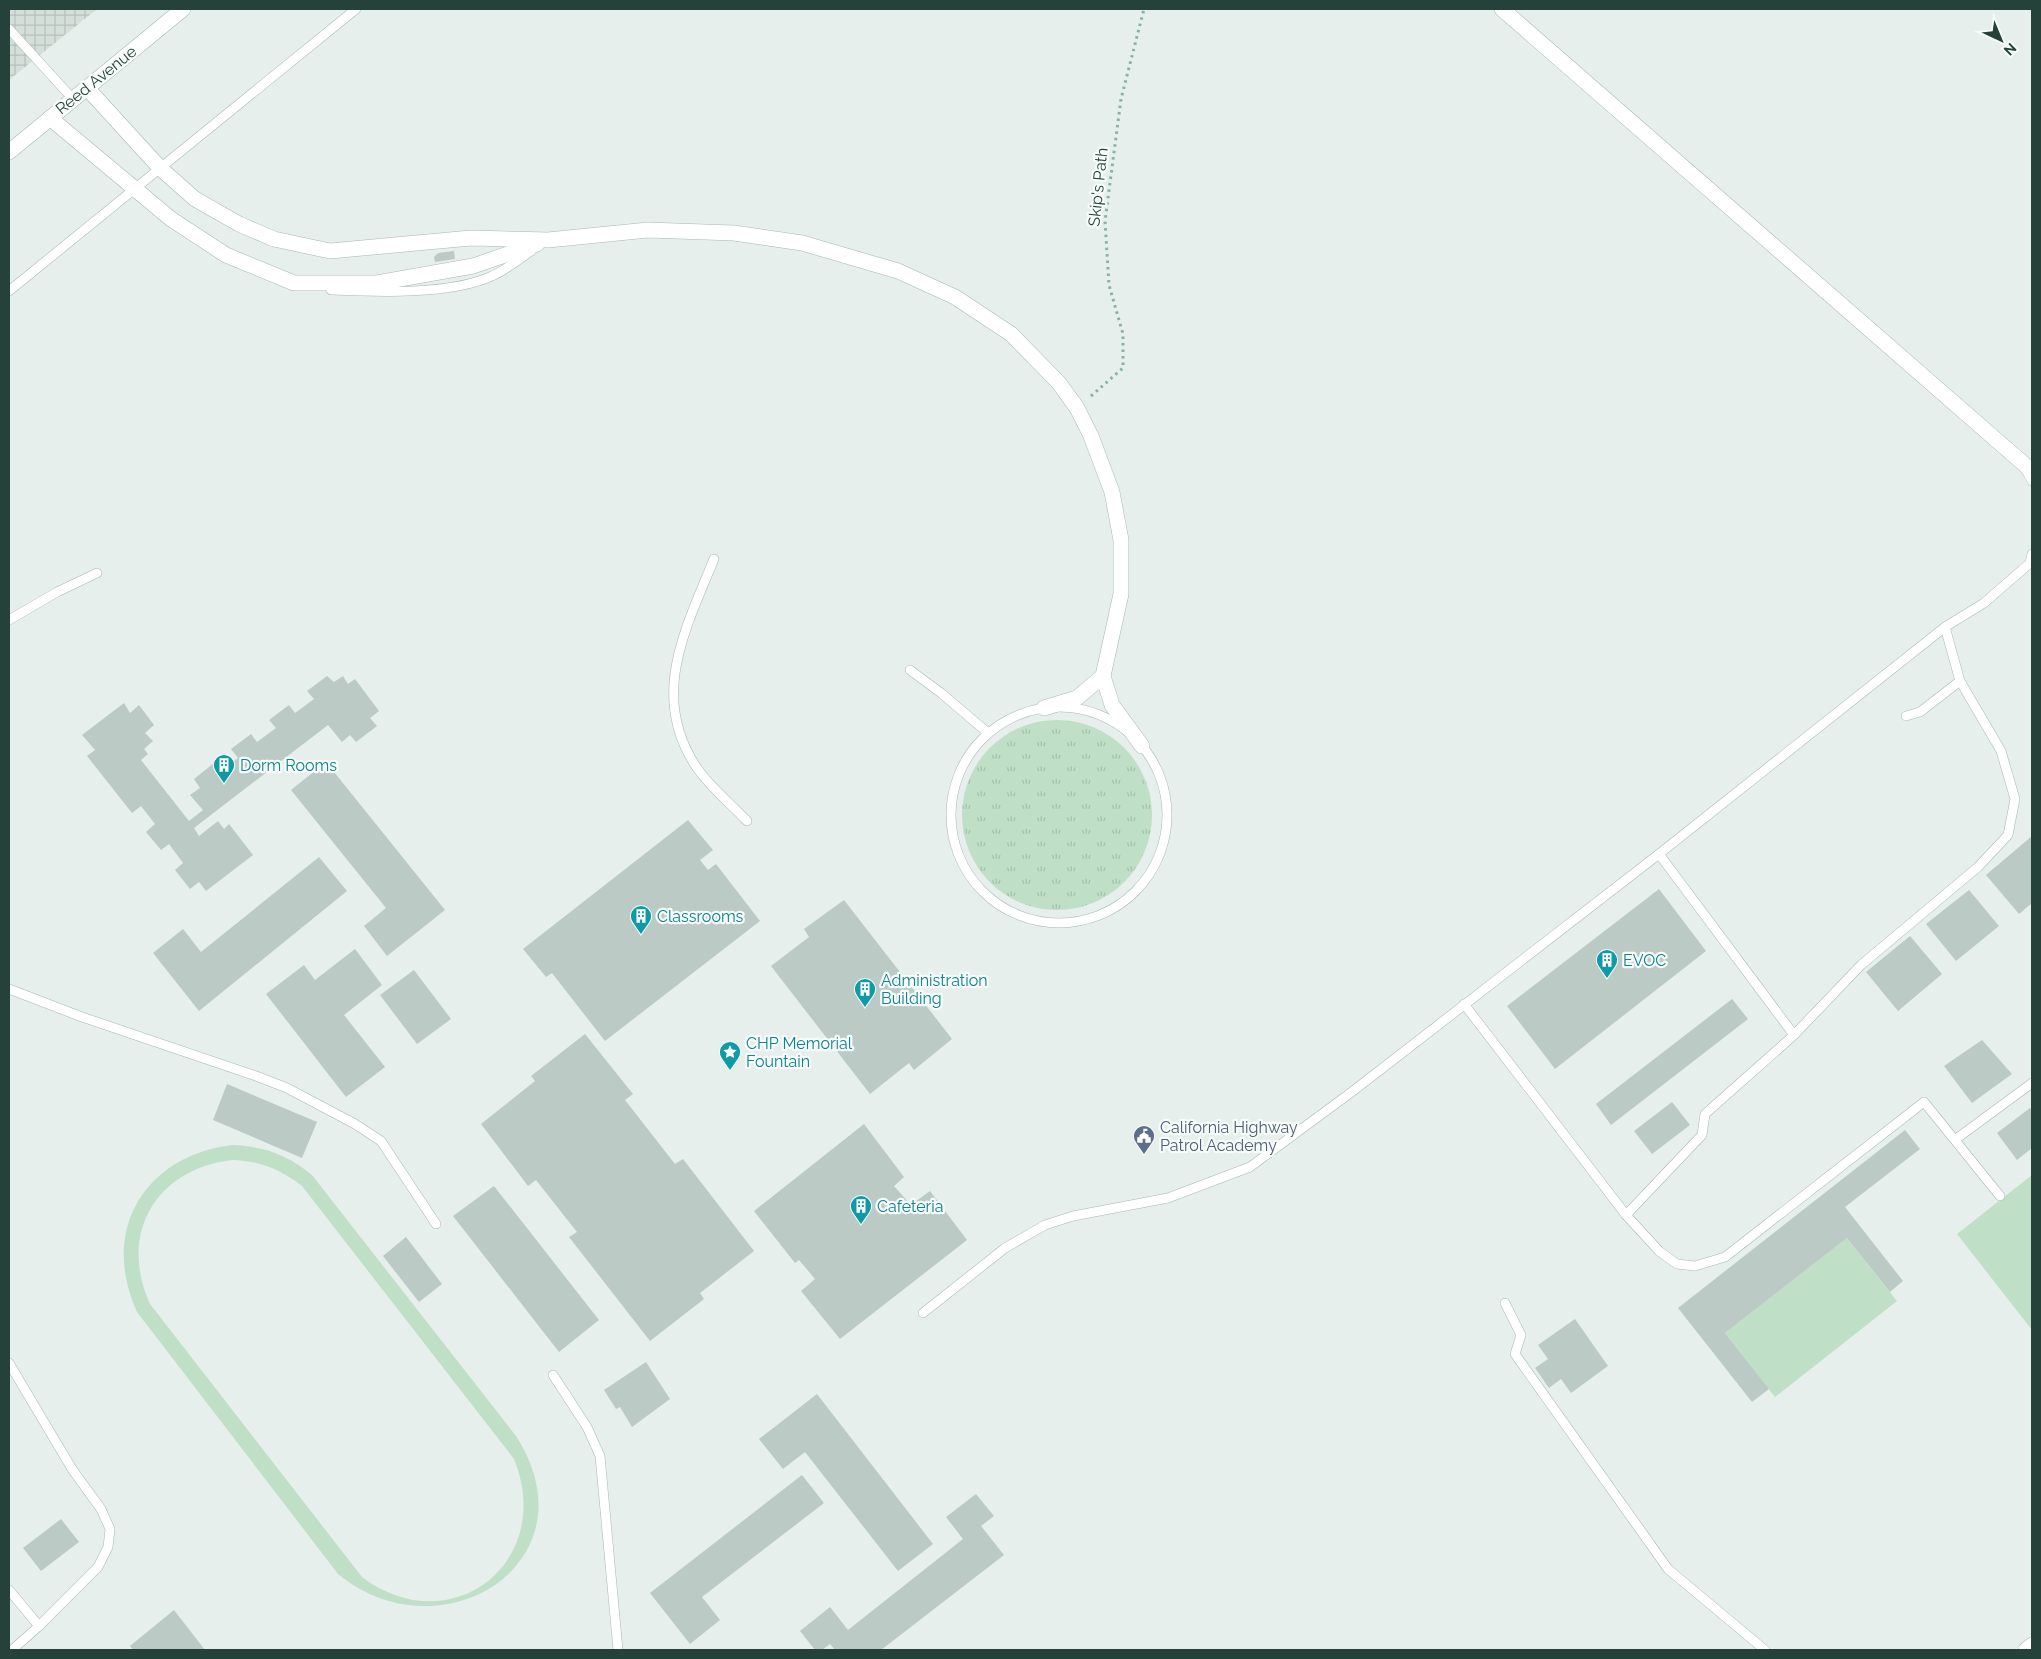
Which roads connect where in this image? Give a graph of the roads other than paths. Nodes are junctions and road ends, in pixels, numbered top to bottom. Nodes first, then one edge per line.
1 (183, 9) edge
2 (356, 9) edge
3 (1502, 9) edge
4 (9, 29) edge
5 (87, 88) junction
6 (73, 99) junction
7 (50, 118) junction
8 (9, 152) edge
9 (160, 168) junction
10 (132, 189) junction
11 (548, 240) junction
12 (9, 291) edge
13 (2020, 459) junction
14 (2032, 470) edge
15 (2032, 481) edge
16 (714, 559) dead end
17 (2032, 560) edge
18 (97, 573) dead end
19 (9, 620) edge
20 (1945, 628) junction
21 (910, 670) dead end
22 (1103, 676) junction
23 (1960, 681) junction
24 (1044, 708) junction
25 (1906, 716) dead end
26 (988, 733) junction
27 (1142, 746) junction
28 (747, 821) dead end
29 (1659, 854) junction
30 (9, 990) edge
31 (1464, 1004) junction
32 (1794, 1035) junction
33 (2032, 1083) edge
34 (1956, 1139) junction
35 (2000, 1196) dead end
36 (1626, 1214) junction
37 (436, 1224) dead end
38 (1505, 1303) dead end
39 (923, 1313) dead end
40 (9, 1363) edge
41 (553, 1375) dead end
42 (9, 1590) edge
43 (39, 1626) junction
44 (2032, 1645) edge
45 (12, 1650) edge
46 (618, 1650) edge
47 (1764, 1650) edge
48 (2026, 1650) edge

1 - 5 street, Reed Avenue
2 - 9 lane
3 - 13 street
4 - 6 lane
5 - 6 street, Reed Avenue
5 - 9 street
6 - 7 street, Reed Avenue
7 - 8 street, Reed Avenue
7 - 10 street
9 - 10 lane
9 - 11 street
10 - 11 street
10 - 12 lane
11 - 22 street
13 - 14 street
13 - 15 lane
16 - 28 lane
17 - 20 lane
18 - 19 lane
20 - 23 lane
20 - 29 lane
21 - 26 lane
22 - 24 street
22 - 27 street
23 - 25 lane
23 - 32 lane
24 - 26 lane
24 - 27 lane
26 - 27 lane
29 - 31 lane
29 - 32 lane
30 - 37 lane
31 - 36 lane
31 - 39 lane
32 - 36 lane
33 - 34 lane
34 - 35 lane
34 - 36 lane
38 - 47 lane
40 - 43 lane
41 - 46 lane
42 - 43 lane
43 - 45 lane
44 - 48 street

